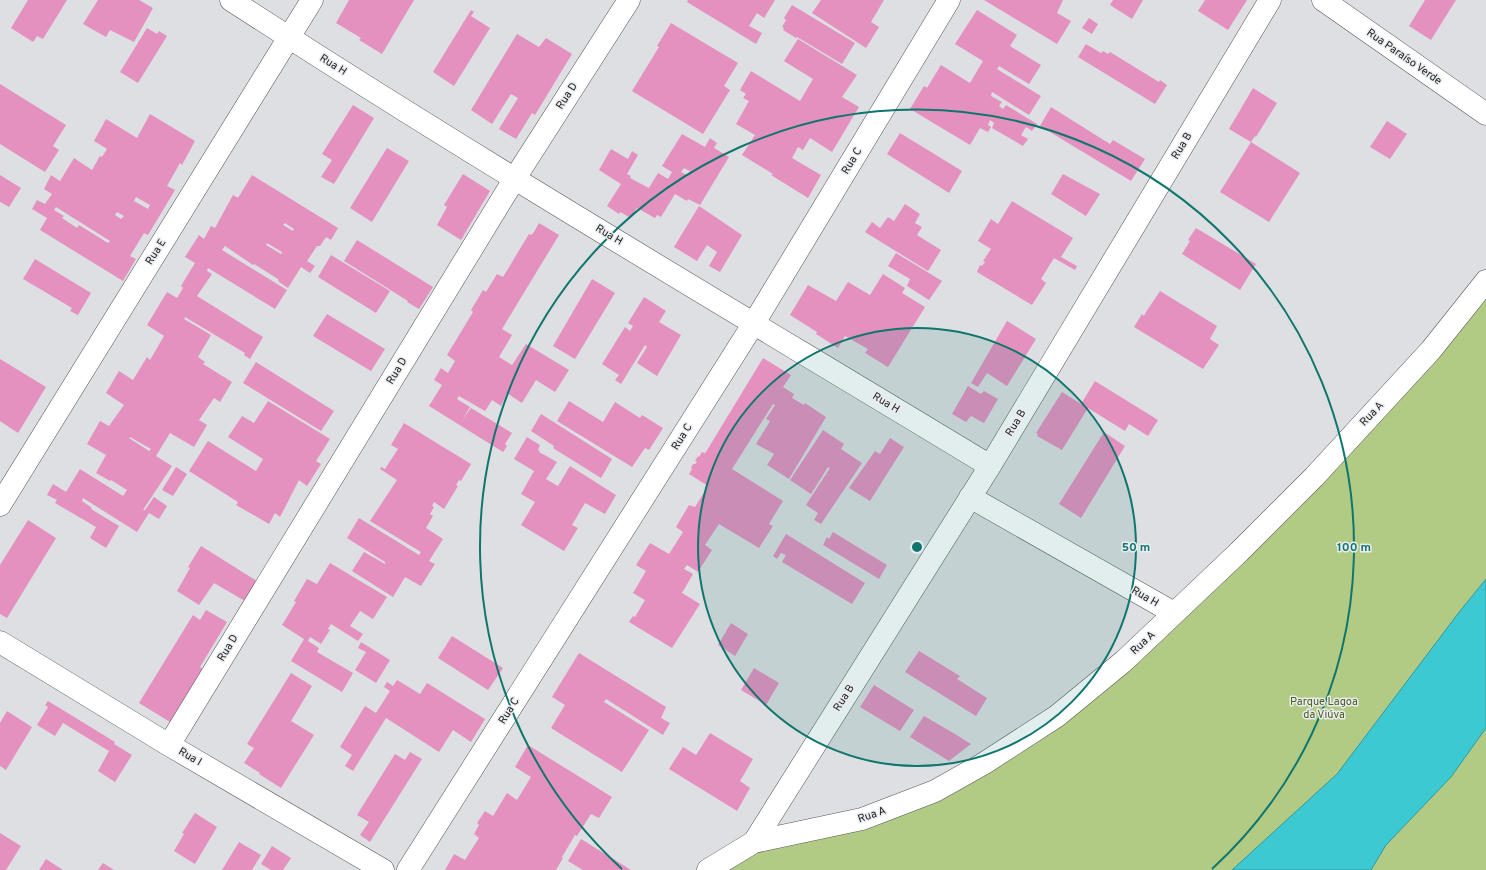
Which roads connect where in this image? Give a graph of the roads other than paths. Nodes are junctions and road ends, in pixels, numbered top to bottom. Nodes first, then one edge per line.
1 (231, 0) edge
2 (312, 0) edge
3 (629, 0) edge
4 (949, 0) edge
5 (1270, 0) edge
6 (1323, 0) edge
7 (289, 38) junction
8 (1486, 114) edge
9 (515, 178) junction
10 (1486, 281) edge
11 (754, 323) junction
12 (990, 466) junction
13 (970, 497) junction
14 (0, 504) edge
15 (1174, 613) junction
16 (0, 642) edge
17 (169, 745) junction
18 (754, 842) junction
19 (383, 870) edge
20 (408, 870) edge
21 (708, 870) edge

1 - 7 street, Rua H
2 - 7 street, Rua E
3 - 9 street, Rua D
4 - 11 street, Rua C
5 - 12 street, Rua B
6 - 8 street, Rua Paraíso Verde
7 - 9 street, Rua H
7 - 14 street, Rua E
9 - 11 street, Rua H
9 - 17 street, Rua D
10 - 15 street, Rua A
11 - 12 street, Rua H
11 - 20 street, Rua C
12 - 13 street, Rua B
13 - 15 street, Rua H
13 - 18 street, Rua B
15 - 18 street, Rua A
16 - 17 street, Rua I
17 - 19 street, Rua I
18 - 21 street, Rua A

